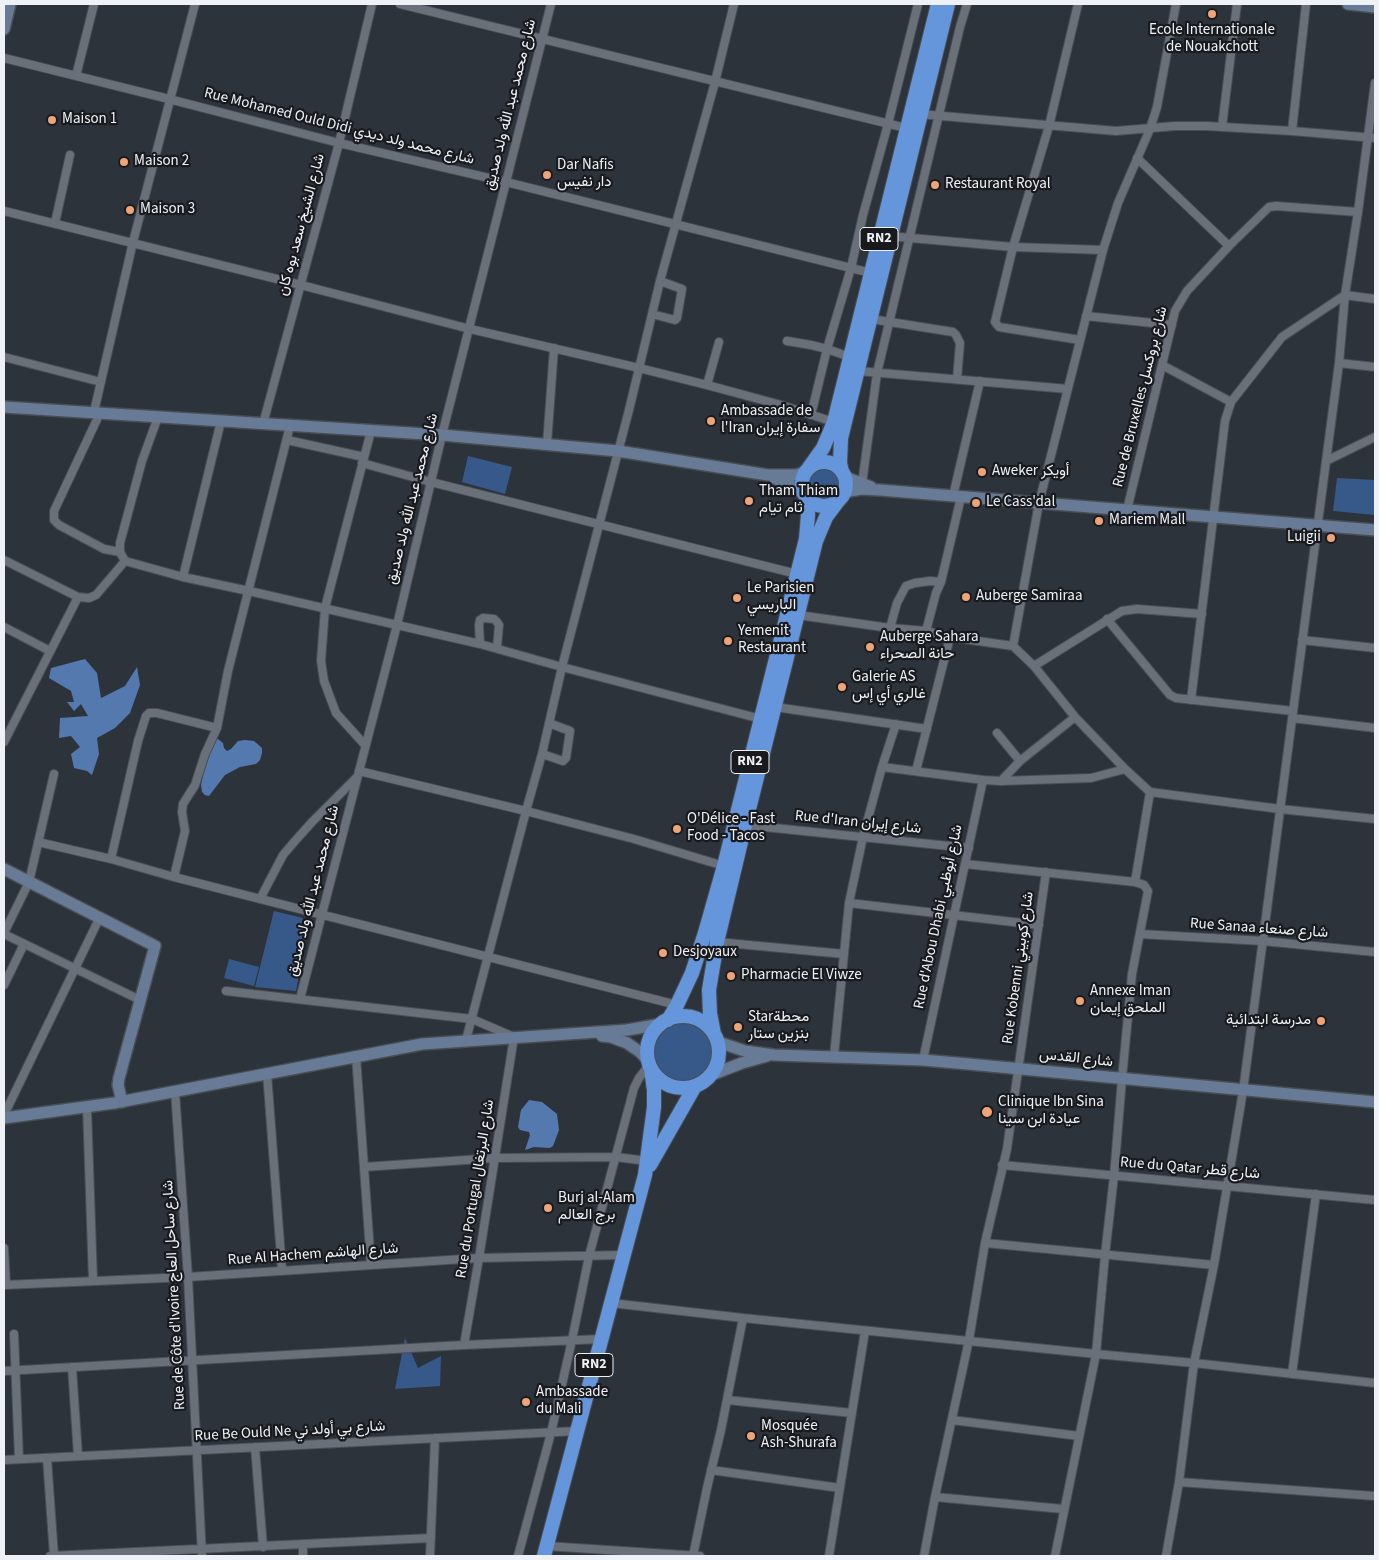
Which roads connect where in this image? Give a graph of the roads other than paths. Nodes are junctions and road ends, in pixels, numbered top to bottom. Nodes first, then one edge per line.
1 (10, 4) edge
2 (94, 4) edge
3 (195, 4) edge
4 (372, 4) edge
5 (400, 4) edge
6 (551, 4) edge
7 (734, 4) edge
8 (918, 4) edge
9 (938, 4) edge
10 (948, 4) edge
11 (967, 4) edge
12 (1078, 4) edge
13 (1176, 4) edge
14 (1237, 4) edge
15 (1306, 4) edge
16 (1348, 4) edge
17 (1375, 7) edge
18 (4, 29) edge
19 (542, 38) junction
20 (4, 58) edge
21 (76, 76) junction
22 (714, 82) junction
23 (1375, 83) edge
24 (169, 99) junction
25 (916, 114) junction
26 (939, 116) junction
27 (888, 124) junction
28 (1049, 126) junction
29 (1222, 127) junction
30 (906, 128) junction
31 (1150, 129) junction
32 (1292, 131) junction
33 (1372, 137) edge
34 (339, 143) junction
35 (70, 155) dead end
36 (1137, 158) junction
37 (506, 182) junction
38 (4, 211) edge
39 (1358, 212) junction
40 (55, 223) junction
41 (675, 224) junction
42 (886, 235) junction
43 (910, 238) junction
44 (133, 242) junction
45 (1230, 246) junction
46 (1013, 247) junction
47 (1103, 250) junction
48 (850, 268) junction
49 (871, 273) junction
50 (660, 281) junction
51 (300, 285) junction
52 (1345, 295) junction
53 (1375, 300) edge
54 (652, 314) junction
55 (1086, 316) junction
56 (871, 319) junction
57 (889, 322) junction
58 (1172, 325) junction
59 (470, 329) junction
60 (1080, 340) junction
61 (719, 342) dead end
62 (787, 342) dead end
63 (554, 348) junction
64 (827, 349) junction
65 (4, 357) edge
66 (850, 357) junction
67 (1339, 363) junction
68 (1162, 365) junction
69 (1375, 367) edge
70 (639, 368) junction
71 (858, 371) junction
72 (877, 373) junction
73 (957, 379) junction
74 (980, 381) junction
75 (101, 382) junction
76 (707, 385) junction
77 (1068, 388) junction
78 (1231, 402) junction
79 (4, 407) edge
80 (97, 412) junction
81 (811, 415) junction
82 (158, 417) junction
83 (221, 421) junction
84 (834, 422) junction
85 (263, 424) junction
86 (290, 426) junction
87 (371, 431) junction
88 (442, 435) junction
89 (1375, 437) edge
90 (287, 440) junction
91 (548, 444) junction
92 (618, 451) junction
93 (363, 460) junction
94 (1326, 461) junction
95 (807, 471) junction
96 (843, 474) junction
97 (768, 475) junction
98 (431, 482) junction
99 (862, 484) junction
100 (880, 490) junction
101 (806, 496) junction
102 (957, 496) junction
103 (841, 497) junction
104 (1039, 503) junction
105 (1127, 510) junction
106 (1213, 517) junction
107 (599, 525) junction
108 (1318, 525) junction
109 (1375, 530) edge
110 (120, 552) junction
111 (4, 560) edge
112 (125, 561) junction
113 (797, 574) junction
114 (183, 577) junction
115 (941, 582) junction
116 (249, 591) junction
117 (78, 597) junction
118 (325, 608) junction
119 (1202, 614) junction
120 (798, 615) junction
121 (1107, 619) junction
122 (397, 625) junction
123 (4, 627) edge
124 (890, 628) junction
125 (926, 631) junction
126 (950, 637) junction
127 (1302, 640) junction
128 (480, 644) junction
129 (1013, 646) junction
130 (497, 648) junction
131 (1375, 648) edge
132 (50, 651) junction
133 (1034, 666) junction
134 (562, 667) junction
135 (1191, 700) junction
136 (775, 707) junction
137 (1293, 714) junction
138 (1075, 717) junction
139 (761, 719) junction
140 (549, 723) junction
141 (896, 724) junction
142 (217, 728) junction
143 (927, 728) junction
144 (1375, 728) edge
145 (997, 733) dead end
146 (4, 742) edge
147 (366, 745) junction
148 (542, 754) junction
149 (1020, 761) junction
150 (882, 767) junction
151 (1125, 769) junction
152 (916, 771) junction
153 (54, 774) dead end
154 (358, 774) junction
155 (983, 780) junction
156 (1001, 781) junction
157 (1150, 792) junction
158 (1280, 809) junction
159 (526, 811) junction
160 (1375, 819) edge
161 (745, 825) junction
162 (863, 837) junction
163 (38, 842) junction
164 (969, 848) junction
165 (111, 859) junction
166 (965, 864) junction
167 (724, 866) junction
168 (4, 869) edge
169 (1046, 872) junction
170 (174, 877) junction
171 (29, 882) junction
172 (1135, 882) junction
173 (260, 899) junction
174 (849, 903) junction
175 (323, 914) junction
176 (954, 915) junction
177 (100, 917) junction
178 (1039, 925) junction
179 (4, 934) edge
180 (1140, 934) junction
181 (1263, 941) junction
182 (717, 942) junction
183 (24, 944) junction
184 (1375, 952) edge
185 (844, 954) junction
186 (488, 956) junction
187 (74, 968) junction
188 (4, 985) edge
189 (226, 992) dead end
190 (300, 999) junction
191 (140, 1000) junction
192 (677, 1004) junction
193 (472, 1019) junction
194 (664, 1022) junction
195 (583, 1033) junction
196 (514, 1037) junction
197 (716, 1038) junction
198 (466, 1040) junction
199 (774, 1055) junction
200 (356, 1056) junction
201 (834, 1056) junction
202 (923, 1060) junction
203 (650, 1065) junction
204 (1018, 1068) junction
205 (267, 1073) junction
206 (711, 1075) junction
207 (1122, 1079) junction
208 (695, 1086) junction
209 (175, 1091) junction
210 (1243, 1091) junction
211 (122, 1102) junction
212 (1375, 1102) edge
213 (86, 1108) junction
214 (4, 1117) edge
215 (616, 1157) junction
216 (495, 1158) junction
217 (1002, 1165) junction
218 (364, 1166) junction
219 (646, 1168) junction
220 (1114, 1176) junction
221 (1228, 1186) junction
222 (1316, 1194) junction
223 (1375, 1200) edge
224 (985, 1243) junction
225 (4, 1248) edge
226 (623, 1255) junction
227 (1105, 1255) junction
228 (589, 1256) junction
229 (480, 1258) junction
230 (371, 1265) junction
231 (1214, 1265) junction
232 (282, 1270) junction
233 (188, 1277) junction
234 (93, 1280) junction
235 (5, 1285) edge
236 (611, 1303) junction
237 (744, 1318) junction
238 (865, 1331) junction
239 (14, 1334) dead end
240 (601, 1339) junction
241 (572, 1340) junction
242 (969, 1340) junction
243 (464, 1345) junction
244 (1096, 1354) junction
245 (192, 1360) junction
246 (1194, 1363) junction
247 (72, 1367) junction
248 (15, 1370) junction
249 (4, 1371) edge
250 (1292, 1374) junction
251 (1375, 1383) edge
252 (727, 1400) junction
253 (852, 1412) junction
254 (952, 1420) junction
255 (577, 1431) junction
256 (551, 1433) junction
257 (1079, 1436) junction
258 (434, 1438) junction
259 (255, 1447) junction
260 (198, 1450) junction
261 (78, 1456) junction
262 (47, 1458) junction
263 (19, 1459) junction
264 (4, 1460) edge
265 (712, 1470) junction
266 (1179, 1482) junction
267 (840, 1488) junction
268 (1375, 1496) edge
269 (935, 1497) junction
270 (1063, 1509) junction
271 (431, 1538) junction
272 (303, 1545) junction
273 (263, 1547) junction
274 (545, 1551) edge
275 (201, 1553) edge
276 (50, 1556) edge
277 (54, 1556) edge
278 (303, 1556) edge
279 (430, 1556) edge
280 (518, 1556) edge
281 (695, 1556) edge
282 (829, 1556) edge
283 (924, 1556) edge
284 (1054, 1556) edge
285 (1166, 1556) edge

1 - 18 street
2 - 21 street
3 - 24 street
4 - 34 street, شارع الشيخ سعد بوه كان
5 - 19 street
6 - 19 street, شارع محمد عبد الله ولد صديق
7 - 22 street
8 - 27 street
9 - 25 highway, RN2
10 - 25 highway, RN2
11 - 26 street
12 - 28 street
13 - 31 street
14 - 29 street
15 - 32 street
16 - 17 street
19 - 22 street
19 - 37 street, شارع محمد عبد الله ولد صديق
20 - 21 street, Rue Mohamed Ould Didi شارع محمد ولد ديدي
21 - 24 street, Rue Mohamed Ould Didi شارع محمد ولد ديدي
22 - 27 street
22 - 41 street
23 - 33 street
24 - 34 street, Rue Mohamed Ould Didi شارع محمد ولد ديدي
24 - 44 street
25 - 26 street
25 - 30 highway, RN2
25 - 42 highway, RN2
26 - 28 street
26 - 43 street
27 - 30 street
27 - 48 street
28 - 31 street
28 - 46 street
29 - 31 street
29 - 32 street
30 - 42 highway, RN2
31 - 36 street
32 - 33 street
33 - 39 street
34 - 37 street, Rue Mohamed Ould Didi شارع محمد ولد ديدي
34 - 51 street, شارع الشيخ سعد بوه كان
35 - 40 street
36 - 45 street
36 - 47 street
37 - 41 street, Rue Mohamed Ould Didi شارع محمد ولد ديدي
37 - 59 street, شارع محمد عبد الله ولد صديق
38 - 40 street
39 - 45 street, Rue de Bruxelles شارع بروكسل
39 - 52 street
40 - 44 street
41 - 48 street, Rue Mohamed Ould Didi شارع محمد ولد ديدي
41 - 50 street
42 - 43 street
42 - 49 highway, RN2
42 - 56 highway, RN2
43 - 46 street
43 - 57 street
44 - 51 street
44 - 75 street
45 - 58 street, Rue de Bruxelles شارع بروكسل
46 - 47 street
46 - 60 street
47 - 55 street
48 - 49 street, Rue Mohamed Ould Didi شارع محمد ولد ديدي
48 - 64 street
49 - 66 highway, RN2
50 - 54 street
50 - 54 street
51 - 59 street
51 - 85 street, شارع الشيخ سعد بوه كان
52 - 53 street
52 - 67 street
52 - 78 street
54 - 70 street
55 - 58 street
55 - 60 street
56 - 57 street
56 - 71 highway, RN2
57 - 72 street
57 - 73 street
58 - 68 street, Rue de Bruxelles شارع بروكسل
59 - 63 street
59 - 88 street, شارع محمد عبد الله ولد صديق
60 - 77 street
61 - 76 street
62 - 64 street
63 - 70 street
63 - 91 street
64 - 66 street
64 - 81 street
65 - 75 street
66 - 84 highway, RN2
67 - 69 street
67 - 94 street
68 - 78 street
68 - 105 street, Rue de Bruxelles شارع بروكسل
70 - 76 street
70 - 92 street
71 - 72 street
71 - 96 highway, RN2
72 - 73 street
72 - 99 street
73 - 74 street
74 - 77 street
74 - 102 street
75 - 80 street
76 - 81 street
77 - 104 street
78 - 106 street
79 - 80 street
80 - 82 street
80 - 110 street
81 - 84 street
82 - 83 street
82 - 110 street
83 - 85 street
83 - 114 street
84 - 95 highway, RN2
85 - 86 street
86 - 87 street
86 - 90 street
87 - 88 street
87 - 93 street
88 - 91 street
88 - 98 street, شارع محمد عبد الله ولد صديق
89 - 94 street
90 - 93 street
90 - 116 street
91 - 92 street
92 - 97 street
92 - 107 street
93 - 98 street
93 - 118 street
94 - 108 street
95 - 96 highway
95 - 97 street
95 - 101 highway
96 - 99 street
96 - 103 highway
97 - 101 street
98 - 107 street
98 - 122 street, شارع محمد عبد الله ولد صديق
99 - 100 street
100 - 102 street
100 - 103 street
101 - 103 highway
101 - 113 highway, RN2
102 - 104 street
102 - 115 street
103 - 120 highway, RN2
104 - 105 street
104 - 129 street
105 - 106 street
106 - 108 street
106 - 119 street
107 - 113 street
107 - 134 street
108 - 109 street
108 - 127 street
110 - 112 street
111 - 117 street
112 - 114 street
112 - 117 street
113 - 139 highway, RN2
114 - 116 street
115 - 124 street
115 - 125 street
116 - 118 street
116 - 142 street
117 - 132 street
118 - 122 street
118 - 147 street
119 - 121 street
119 - 135 street
120 - 124 street
120 - 136 highway, RN2
121 - 133 street
121 - 135 street
122 - 128 street
122 - 147 street, شارع محمد عبد الله ولد صديق
123 - 132 street
124 - 125 street
125 - 126 street
126 - 129 street
126 - 143 street
127 - 131 street
127 - 137 street
128 - 130 street
128 - 130 street
129 - 133 street
130 - 134 street
132 - 146 street
133 - 138 street
134 - 139 street
134 - 140 street
135 - 137 street
136 - 141 street
136 - 161 highway, RN2
137 - 144 street
137 - 158 street
138 - 149 street
138 - 151 street
139 - 167 highway, RN2
140 - 148 street
140 - 148 street
141 - 143 street
141 - 150 street
142 - 165 street
142 - 170 street
143 - 152 street
145 - 149 street
147 - 154 street, شارع محمد عبد الله ولد صديق
148 - 159 street
149 - 156 street
150 - 152 street
150 - 162 street
151 - 156 street
151 - 157 street
152 - 155 street
153 - 163 street
154 - 159 street
154 - 173 street
154 - 175 street, شارع محمد عبد الله ولد صديق
155 - 156 street
155 - 164 street, Rue d'Abou Dhabi شارع أبوظبي
157 - 158 street
157 - 172 street
158 - 160 street
158 - 181 street
159 - 167 street
159 - 186 street
161 - 162 street, Rue d'Iran شارع إيران
161 - 182 highway, RN2
162 - 164 street, Rue d'Iran شارع إيران
162 - 174 street
163 - 165 street
163 - 171 street
164 - 166 street, Rue d'Abou Dhabi شارع أبوظبي
165 - 170 street
166 - 169 street
166 - 176 street, Rue d'Abou Dhabi شارع أبوظبي
167 - 192 highway, RN2
168 - 171 street
169 - 172 street
169 - 178 street, Rue Kobenni شارع كوبيني
170 - 173 street
171 - 177 street
171 - 179 street
172 - 180 street
173 - 175 street
174 - 176 street
174 - 185 street
175 - 186 street
175 - 190 street, شارع محمد عبد الله ولد صديق
176 - 178 street
176 - 202 street, Rue d'Abou Dhabi شارع أبوظبي
177 - 187 street
177 - 191 street
178 - 204 street, Rue Kobenni شارع كوبيني
179 - 183 street
180 - 181 street, Rue Sanaa شارع صنعاء
180 - 207 street
181 - 184 street, Rue Sanaa شارع صنعاء
181 - 210 street
182 - 185 street
182 - 197 highway, RN2
183 - 187 street
183 - 188 street
185 - 201 street
186 - 192 street
186 - 193 street
187 - 191 street
187 - 214 street
189 - 190 street
190 - 193 street
191 - 211 street
192 - 194 highway, RN2
193 - 196 street
193 - 198 street
194 - 195 street
194 - 197 highway
194 - 203 highway
195 - 196 street
195 - 203 street
196 - 198 street
196 - 216 street, Rue du Portugal شارع البرتغال
197 - 199 street
197 - 206 highway
198 - 200 street
199 - 201 street, شارع القدس
199 - 206 street
200 - 205 street
200 - 218 street
201 - 202 street, شارع القدس
202 - 204 street, شارع القدس
203 - 208 highway
203 - 215 street
203 - 219 highway, RN2
204 - 207 street, شارع القدس
204 - 217 street, Rue Kobenni شارع كوبيني
205 - 209 street
205 - 232 street
206 - 208 highway
207 - 210 street, شارع القدس
207 - 220 street
208 - 219 highway, RN2
209 - 211 street
209 - 233 street, Rue de Côte d'Ivoire شارع ساحل العاج
210 - 212 street, شارع القدس
210 - 221 street
211 - 213 street
213 - 214 street
213 - 234 street
215 - 216 street
215 - 219 street
215 - 228 street
216 - 218 street
216 - 229 street, Rue du Portugal شارع البرتغال
217 - 220 street, Rue du Qatar شارع قطر
217 - 224 street, Rue Kobenni شارع كوبيني
218 - 230 street
219 - 226 highway, RN2
220 - 221 street, Rue du Qatar شارع قطر
220 - 227 street
221 - 222 street, Rue du Qatar شارع قطر
221 - 231 street
222 - 223 street, Rue du Qatar شارع قطر
222 - 250 street
224 - 227 street
224 - 242 street, Rue Kobenni شارع كوبيني
225 - 235 street
226 - 228 street, Rue Al Hachem شارع الهاشم
226 - 236 highway, RN2
227 - 231 street
227 - 244 street
228 - 229 street, Rue Al Hachem شارع الهاشم
228 - 241 street
229 - 230 street, Rue Al Hachem شارع الهاشم
229 - 243 street, Rue du Portugal شارع البرتغال
230 - 232 street, Rue Al Hachem شارع الهاشم
231 - 246 street
232 - 233 street, Rue Al Hachem شارع الهاشم
233 - 234 street, Rue Al Hachem شارع الهاشم
233 - 245 street, Rue de Côte d'Ivoire شارع ساحل العاج
234 - 235 street, Rue Al Hachem شارع الهاشم
236 - 237 street
236 - 240 highway, RN2
237 - 238 street
237 - 252 street
238 - 242 street
238 - 253 street
239 - 248 street
240 - 241 street
240 - 255 highway, RN2
241 - 243 street
241 - 256 street
242 - 244 street
242 - 254 street, Rue Kobenni شارع كوبيني
243 - 245 street
244 - 246 street
244 - 257 street
245 - 247 street
245 - 260 street, Rue de Côte d'Ivoire شارع ساحل العاج
246 - 250 street
246 - 266 street
247 - 248 street
247 - 261 street
248 - 249 street
248 - 263 street
250 - 251 street
252 - 253 street
252 - 265 street
253 - 267 street
254 - 257 street
254 - 269 street, Rue Kobenni شارع كوبيني
255 - 256 street, Rue Be Ould Ne شارع بي أولد ني
255 - 274 highway, RN2
256 - 258 street, Rue Be Ould Ne شارع بي أولد ني
256 - 280 street
257 - 270 street
258 - 259 street, Rue Be Ould Ne شارع بي أولد ني
258 - 271 street
259 - 260 street, Rue Be Ould Ne شارع بي أولد ني
259 - 273 street
260 - 261 street, Rue Be Ould Ne شارع بي أولد ني
260 - 275 street, Rue de Côte d'Ivoire شارع ساحل العاج
261 - 262 street, Rue Be Ould Ne شارع بي أولد ني
262 - 263 street, Rue Be Ould Ne شارع بي أولد ني
262 - 277 street
263 - 264 street, Rue Be Ould Ne شارع بي أولد ني
265 - 267 street
265 - 281 street
266 - 268 street
266 - 285 street
267 - 282 street
269 - 270 street
269 - 283 street, Rue Kobenni شارع كوبيني
270 - 284 street
271 - 272 street
271 - 279 street
272 - 273 street
272 - 278 street
273 - 275 street
274 - 281 street
275 - 277 street
276 - 277 street

